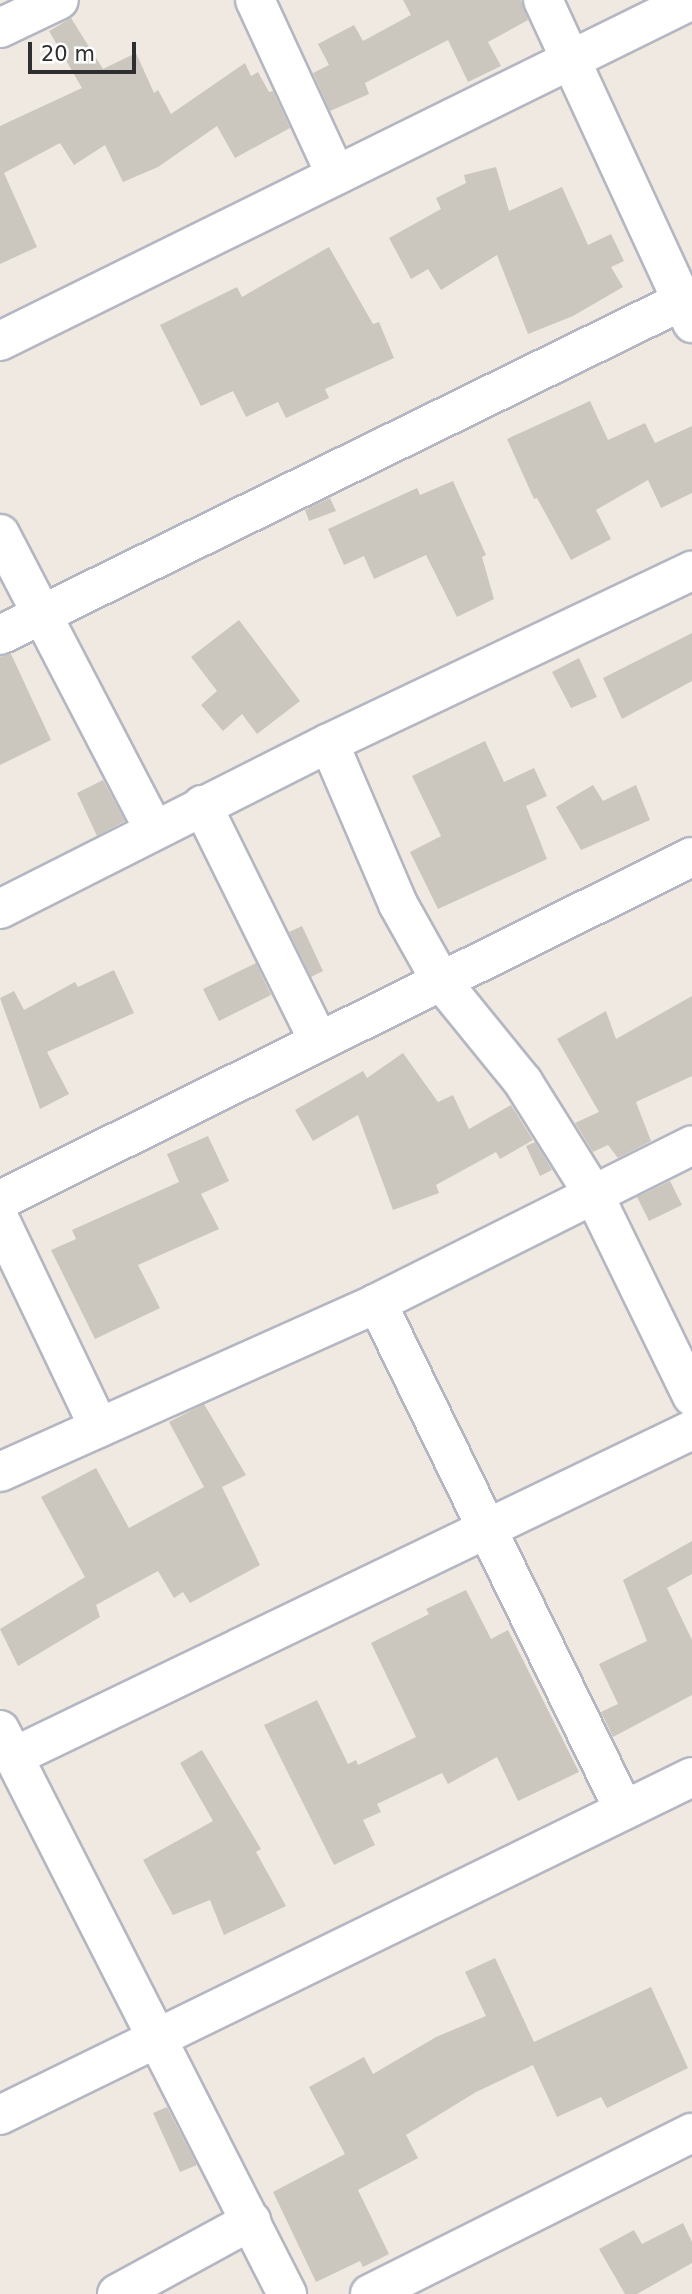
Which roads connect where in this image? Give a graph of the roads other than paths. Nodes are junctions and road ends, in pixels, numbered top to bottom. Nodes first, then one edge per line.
1 (59, 0) edge
2 (256, 0) edge
3 (544, 0) edge
4 (692, 0) edge
5 (0, 28) edge
6 (571, 60) junction
7 (336, 175) junction
8 (689, 307) edge
9 (0, 341) edge
10 (0, 534) edge
11 (692, 570) edge
12 (41, 615) junction
13 (0, 635) edge
14 (329, 743) junction
15 (202, 805) junction
16 (154, 830) junction
17 (692, 858) edge
18 (0, 909) edge
19 (440, 981) junction
20 (319, 1042) junction
21 (692, 1145) edge
22 (594, 1195) junction
23 (0, 1200) edge
24 (0, 1220) edge
25 (377, 1303) junction
26 (692, 1396) edge
27 (99, 1427) junction
28 (692, 1430) edge
29 (0, 1472) edge
30 (489, 1530) junction
31 (7, 1743) edge
32 (692, 1777) edge
33 (624, 1810) junction
34 (158, 2038) junction
35 (0, 2115) edge
36 (692, 2133) edge
37 (251, 2221) junction
38 (117, 2294) edge
39 (286, 2294) edge
40 (370, 2294) edge

1 - 5 street
2 - 7 street
3 - 6 street
4 - 6 street
6 - 7 street
6 - 8 street
7 - 9 street
8 - 12 street
10 - 12 street
11 - 14 street
12 - 13 street
12 - 16 street
14 - 15 street
14 - 19 street
15 - 16 street
15 - 20 street
16 - 18 street
17 - 19 street
19 - 20 street
19 - 22 street
20 - 23 street
21 - 22 street
22 - 25 street
22 - 26 street
24 - 27 street
25 - 27 street
25 - 30 street
27 - 29 street
28 - 30 street
30 - 31 street
30 - 33 street
31 - 34 street
32 - 33 street
33 - 34 street
34 - 35 street
34 - 37 street
36 - 40 street
37 - 38 street
37 - 39 street

